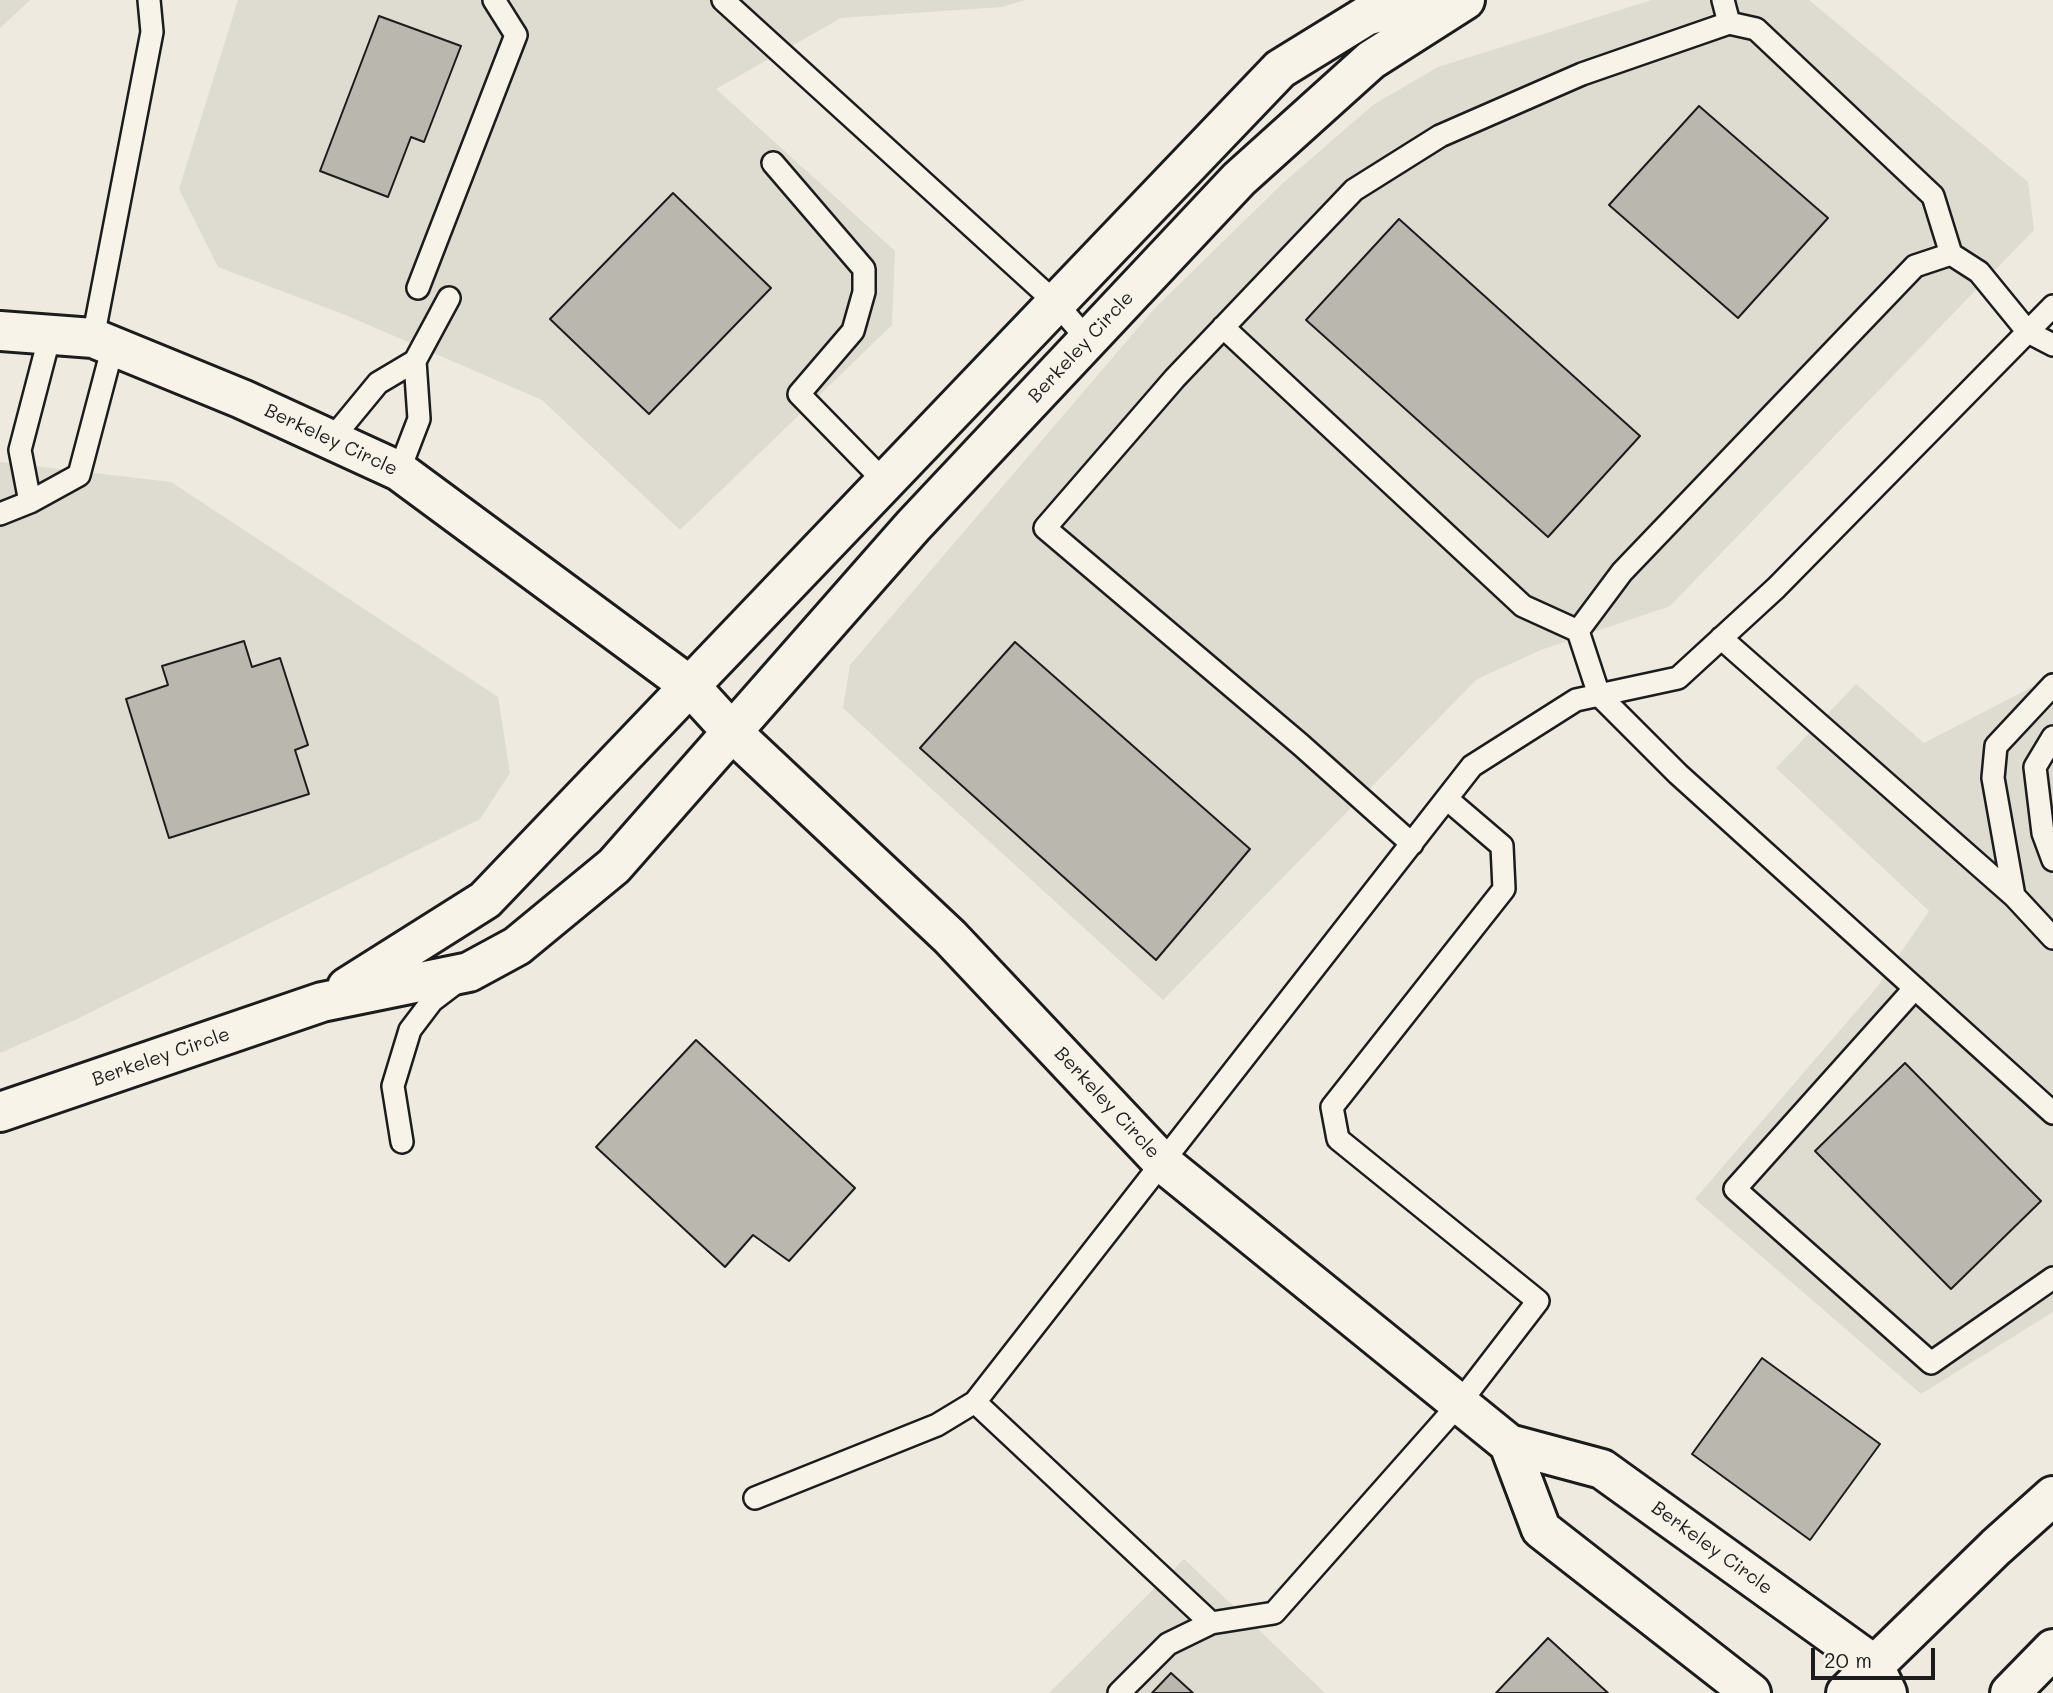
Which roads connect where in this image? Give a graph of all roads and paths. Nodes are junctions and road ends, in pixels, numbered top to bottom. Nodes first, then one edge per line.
1 (149, 0) edge
2 (494, 0) edge
3 (723, 0) edge
4 (1418, 0) edge
5 (1465, 0) edge
6 (1723, 0) edge
7 (1729, 23) junction
8 (773, 163) dead end
9 (1951, 254) junction
10 (418, 288) dead end
11 (449, 298) dead end
12 (1056, 303) junction
13 (2053, 306) edge
14 (1223, 327) junction
15 (0, 331) edge
16 (2028, 332) junction
17 (50, 335) junction
18 (1088, 340) junction
19 (103, 342) junction
20 (2053, 345) edge
21 (415, 361) junction
22 (331, 440) junction
23 (399, 471) junction
24 (885, 482) junction
25 (30, 502) junction
26 (0, 514) edge
27 (1578, 631) junction
28 (1721, 638) junction
29 (2053, 685) edge
30 (690, 686) junction
31 (1599, 695) junction
32 (732, 733) junction
33 (2053, 737) edge
34 (1447, 799) junction
35 (1412, 844) junction
36 (2053, 860) edge
37 (2014, 896) junction
38 (2053, 938) edge
39 (469, 972) junction
40 (1915, 988) junction
41 (321, 1002) junction
42 (0, 1112) edge
43 (2053, 1113) edge
44 (402, 1142) dead end
45 (1164, 1164) junction
46 (2053, 1278) edge
47 (975, 1402) junction
48 (1458, 1405) junction
49 (1510, 1444) junction
50 (2053, 1496) edge
51 (755, 1498) dead end
52 (1211, 1623) junction
53 (2053, 1649) edge
54 (1880, 1678) edge
55 (1119, 1693) edge
56 (1751, 1693) edge
57 (1846, 1693) edge
58 (2010, 1693) edge

1 - 19 lane
2 - 10 lane
3 - 12 lane
4 - 12 street, Berkeley Circle
5 - 18 street, Berkeley Circle
6 - 7 lane
7 - 9 lane
7 - 14 lane
8 - 24 lane
9 - 16 lane
9 - 27 lane
11 - 21 lane
12 - 18 lane
12 - 24 street, Berkeley Circle
13 - 16 lane
14 - 27 lane
14 - 35 lane
15 - 17 street, Berkeley Circle
16 - 20 lane
16 - 28 lane
17 - 19 street, Berkeley Circle
17 - 25 lane
18 - 32 street, Berkeley Circle
19 - 22 street, Berkeley Circle
19 - 25 lane
21 - 22 lane
21 - 23 lane
22 - 23 street, Berkeley Circle
23 - 30 street, Berkeley Circle
24 - 30 street, Berkeley Circle
25 - 26 lane
27 - 31 lane
28 - 31 lane
28 - 37 lane
29 - 37 lane
30 - 32 street, Berkeley Circle
30 - 41 street, Berkeley Circle
31 - 34 lane
31 - 40 lane
32 - 39 street, Berkeley Circle
32 - 45 street, Berkeley Circle
33 - 36 lane
34 - 35 lane
34 - 48 lane
35 - 45 lane
37 - 38 lane
39 - 41 street, Berkeley Circle
39 - 44 lane
40 - 43 lane
40 - 46 lane
41 - 42 street, Berkeley Circle
45 - 47 lane
45 - 48 street, Berkeley Circle
47 - 51 lane
47 - 52 lane
48 - 49 street, Berkeley Circle
48 - 52 lane
49 - 54 street, Berkeley Circle
49 - 56 street
50 - 54 street
52 - 55 lane
53 - 58 street
54 - 57 street

